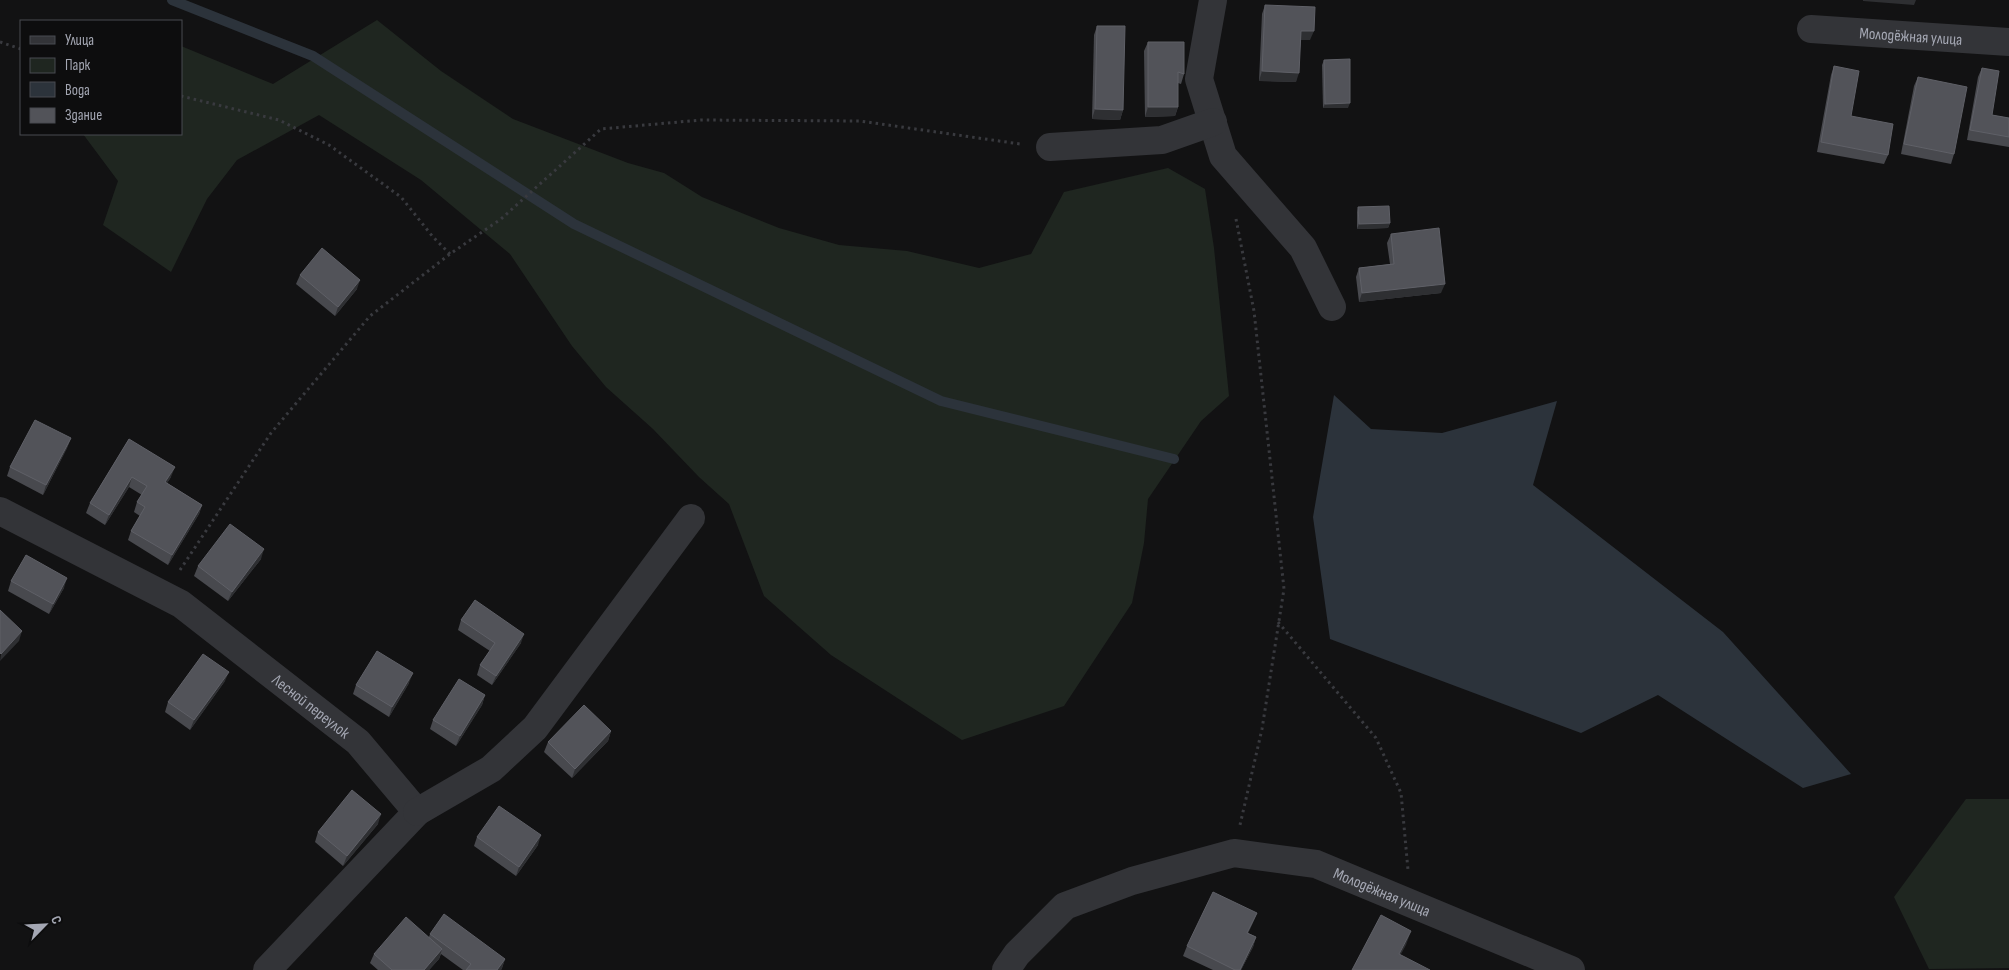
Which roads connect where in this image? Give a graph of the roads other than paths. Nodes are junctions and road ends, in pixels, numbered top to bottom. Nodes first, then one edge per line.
1 (1213, 0) edge
2 (1812, 29) dead end
3 (2009, 42) edge
4 (1213, 122) junction
5 (1050, 147) road end
6 (1332, 307) dead end
7 (0, 511) edge
8 (691, 518) dead end
9 (417, 812) junction
10 (267, 970) edge
11 (1006, 970) edge
12 (1571, 970) edge

1 - 4 street
2 - 3 street, Молодёжная улица
4 - 5 street
4 - 6 street
7 - 9 street, Лесной переулок
8 - 9 street
9 - 10 street
11 - 12 street, Молодёжная улица

